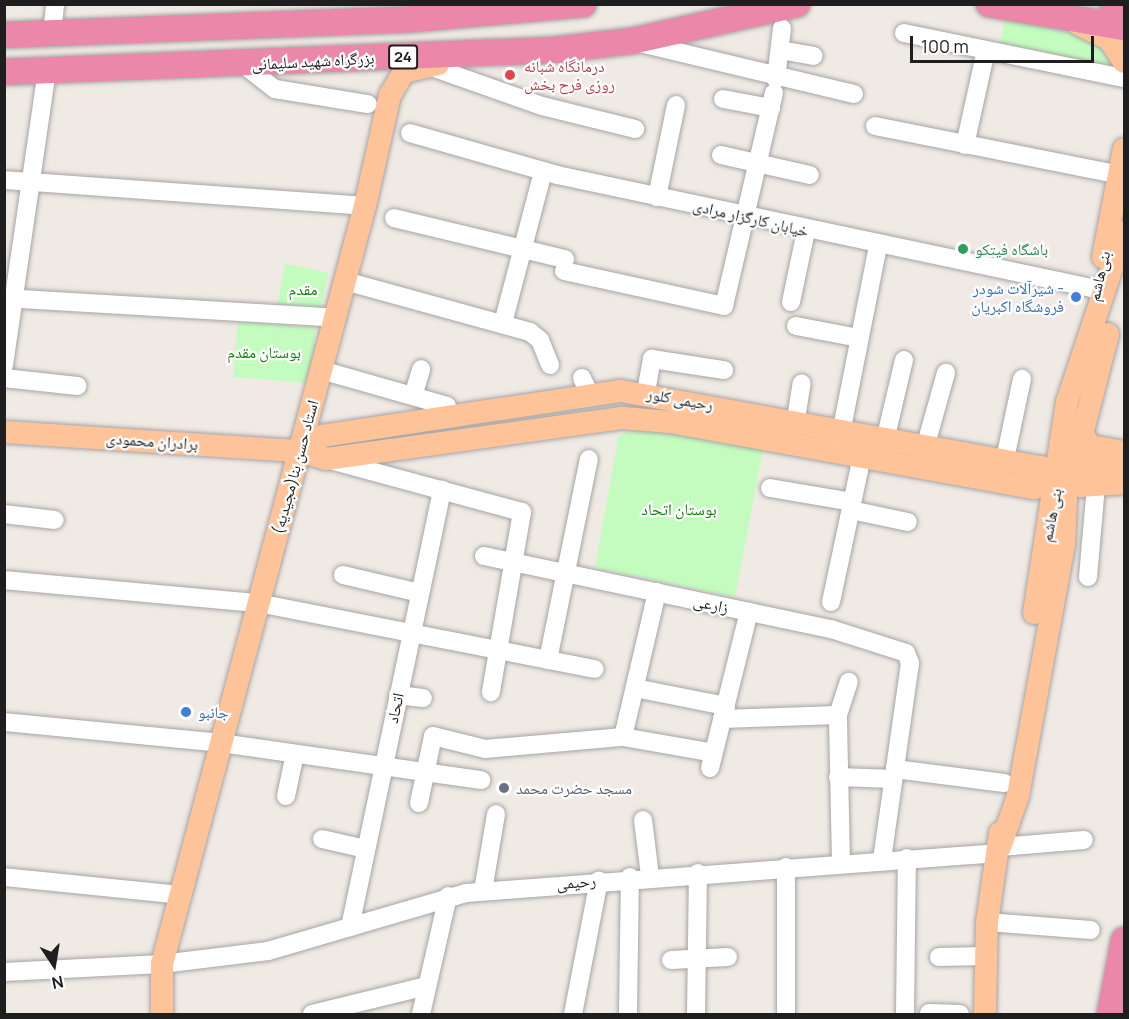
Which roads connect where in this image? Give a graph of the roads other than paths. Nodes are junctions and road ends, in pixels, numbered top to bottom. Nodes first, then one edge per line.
1 (55, 4) edge
2 (583, 4) edge
3 (797, 4) edge
4 (989, 4) edge
5 (1113, 4) edge
6 (1125, 6) edge
7 (415, 12) edge
8 (1043, 12) junction
9 (1125, 27) edge
10 (782, 28) dead end
11 (904, 33) dead end
12 (52, 34) junction
13 (4, 35) edge
14 (632, 41) junction
15 (780, 50) junction
16 (986, 50) junction
17 (555, 51) junction
18 (813, 56) dead end
19 (1125, 62) edge
20 (244, 65) junction
21 (426, 65) junction
22 (47, 71) junction
23 (4, 72) edge
24 (1125, 78) edge
25 (774, 93) junction
26 (854, 94) dead end
27 (723, 99) dead end
28 (368, 104) dead end
29 (676, 105) dead end
30 (875, 126) dead end
31 (635, 129) dead end
32 (410, 133) dead end
33 (965, 145) junction
34 (1125, 149) edge
35 (721, 155) dead end
36 (758, 164) junction
37 (543, 172) junction
38 (810, 175) dead end
39 (1120, 175) junction
40 (4, 180) edge
41 (30, 183) junction
42 (657, 197) junction
43 (365, 206) junction
44 (746, 217) junction
45 (394, 218) dead end
46 (806, 231) junction
47 (1125, 232) edge
48 (878, 246) junction
49 (523, 249) junction
50 (1125, 280) edge
51 (345, 281) junction
52 (1096, 289) junction
53 (9, 298) edge
54 (791, 302) dead end
55 (336, 318) junction
56 (503, 323) junction
57 (795, 327) dead end
58 (859, 338) junction
59 (904, 360) dead end
60 (4, 365) edge
61 (550, 365) dead end
62 (421, 369) dead end
63 (321, 370) junction
64 (724, 370) dead end
65 (945, 373) dead end
66 (4, 378) edge
67 (1022, 380) dead end
68 (802, 382) dead end
69 (78, 386) dead end
70 (586, 386) junction
71 (646, 392) junction
72 (413, 396) junction
73 (1067, 402) junction
74 (447, 406) dead end
75 (796, 419) junction
76 (596, 421) junction
77 (842, 429) junction
78 (1080, 429) junction
79 (4, 432) edge
80 (886, 436) junction
81 (926, 444) junction
82 (300, 451) junction
83 (837, 451) junction
84 (1125, 452) edge
85 (862, 456) junction
86 (326, 459) junction
87 (589, 459) dead end
88 (1005, 459) junction
89 (1125, 465) edge
90 (1057, 480) junction
91 (1125, 483) edge
92 (1096, 485) junction
93 (770, 488) dead end
94 (442, 490) junction
95 (851, 506) junction
96 (4, 514) edge
97 (55, 520) dead end
98 (908, 522) dead end
99 (484, 556) dead end
100 (514, 564) junction
101 (565, 574) junction
102 (343, 575) dead end
103 (1088, 577) dead end
104 (4, 580) edge
105 (657, 592) junction
106 (420, 593) junction
107 (831, 602) dead end
108 (258, 603) junction
109 (749, 612) junction
110 (411, 633) junction
111 (498, 650) junction
112 (548, 660) junction
113 (596, 669) dead end
114 (849, 682) dead end
115 (635, 688) junction
116 (491, 692) dead end
117 (398, 695) junction
118 (423, 698) dead end
119 (724, 713) junction
120 (838, 715) junction
121 (4, 722) edge
122 (623, 738) junction
123 (221, 743) junction
124 (295, 754) junction
125 (383, 765) junction
126 (426, 772) junction
127 (894, 774) junction
128 (838, 777) junction
129 (481, 780) dead end
130 (1004, 783) junction
131 (286, 796) dead end
132 (419, 803) dead end
133 (496, 814) dead end
134 (644, 820) dead end
135 (322, 839) dead end
136 (1084, 840) dead end
137 (366, 849) junction
138 (999, 850) junction
139 (907, 858) junction
140 (882, 860) junction
141 (841, 863) junction
142 (786, 867) junction
143 (698, 873) junction
144 (650, 876) junction
145 (4, 877) edge
146 (630, 877) junction
147 (599, 880) junction
148 (483, 891) junction
149 (181, 895) junction
150 (448, 896) junction
151 (987, 922) junction
152 (350, 927) junction
153 (1091, 930) dead end
154 (1125, 940) edge
155 (986, 956) junction
156 (728, 957) dead end
157 (939, 957) dead end
158 (697, 958) junction
159 (671, 960) dead end
160 (162, 964) junction
161 (4, 972) edge
162 (427, 986) junction
163 (929, 1013) edge
164 (162, 1014) edge
165 (312, 1014) edge
166 (421, 1014) edge
167 (573, 1014) edge
168 (628, 1014) edge
169 (696, 1014) edge
170 (786, 1014) edge
171 (904, 1014) edge
172 (960, 1014) edge
173 (985, 1014) edge
174 (1110, 1014) edge

1 - 12 street
2 - 7 highway
3 - 14 highway, بزرگراه شهید سلیمانی / 24
4 - 8 highway
5 - 6 highway
7 - 12 highway
8 - 9 highway
8 - 19 main road
10 - 15 street
11 - 16 street
12 - 13 highway
14 - 17 highway, بزرگراه شهید سلیمانی / 24
14 - 25 street
15 - 18 street
15 - 25 street
16 - 24 street
16 - 33 street
17 - 20 highway, بزرگراه شهید سلیمانی / 24
17 - 21 main road, استاد حسن بنا(مجیدیه)
20 - 22 highway, بزرگراه شهید سلیمانی / 24
20 - 28 street
21 - 31 street
21 - 43 main road, استاد حسن بنا(مجیدیه)
22 - 23 highway, بزرگراه شهید سلیمانی / 24
22 - 41 street
25 - 26 street
25 - 27 street
25 - 36 street
29 - 42 street
30 - 33 street
32 - 37 street, خیابان کارگزار مرادی
33 - 39 street
34 - 39 main road, بنی‌هاشم
35 - 36 street
36 - 38 street
36 - 44 street
37 - 42 street, خیابان کارگزار مرادی
37 - 49 street
39 - 52 main road, بنی‌هاشم
40 - 41 street
41 - 43 street
41 - 53 street
42 - 44 street, خیابان کارگزار مرادی
43 - 51 main road, استاد حسن بنا(مجیدیه)
44 - 46 street, خیابان کارگزار مرادی
44 - 49 street
45 - 49 street
46 - 48 street, خیابان کارگزار مرادی
46 - 54 street
47 - 73 main road
48 - 52 street, خیابان کارگزار مرادی
48 - 58 street
49 - 56 street
50 - 78 main road
51 - 55 main road, استاد حسن بنا(مجیدیه)
51 - 56 street
52 - 73 main road, بنی‌هاشم
53 - 55 street
53 - 60 street
55 - 63 main road, استاد حسن بنا(مجیدیه)
56 - 61 street
57 - 58 street
58 - 77 street
59 - 80 street
62 - 72 street
63 - 72 street
63 - 82 main road, استاد حسن بنا(مجیدیه)
64 - 71 street
65 - 81 street
66 - 69 street
67 - 88 street
68 - 75 street
70 - 71 main road, رحیمی کلور
70 - 76 main road
70 - 82 main road, رحیمی کلور
71 - 75 main road, رحیمی کلور
72 - 74 street
73 - 90 main road
75 - 77 main road, رحیمی کلور
76 - 83 main road
76 - 86 main road
77 - 80 main road, رحیمی کلور
77 - 83 street
78 - 84 main road
78 - 90 main road
79 - 82 main road, برادران محمودی
80 - 81 main road, رحیمی کلور
81 - 88 main road, رحیمی کلور
82 - 86 main road, برادران محمودی
82 - 108 main road, استاد حسن بنا(مجیدیه)
83 - 85 main road
85 - 90 main road
85 - 95 street
86 - 94 street
87 - 101 street
88 - 90 main road, رحیمی کلور
89 - 90 main road
90 - 92 main road
90 - 130 main road, بنی هاشم
90 - 138 main road, بنی هاشم
91 - 92 main road
92 - 103 street
93 - 95 street
94 - 100 street
94 - 106 street, اتحاد
95 - 98 street
95 - 107 street
96 - 97 street
99 - 100 street, زارعی
100 - 101 street, زارعی
100 - 111 street
101 - 105 street, زارعی
101 - 112 street
102 - 106 street
104 - 108 street
105 - 109 street, زارعی
105 - 115 street
106 - 110 street, اتحاد
108 - 110 street
108 - 123 main road, استاد حسن بنا(مجیدیه)
109 - 119 street
109 - 127 street, زارعی
110 - 111 street
110 - 117 street, اتحاد
111 - 112 street
111 - 116 street
112 - 113 street
114 - 120 street
115 - 119 street
115 - 122 street
117 - 118 street
117 - 125 street, اتحاد
119 - 120 street
119 - 122 street
120 - 128 street
121 - 123 street
122 - 126 street
123 - 124 street
123 - 149 main road, استاد حسن بنا(مجیدیه)
124 - 125 street
124 - 131 street
125 - 126 street
125 - 137 street, اتحاد
126 - 129 street
126 - 132 street
127 - 128 street
127 - 130 street
127 - 140 street
128 - 141 street
130 - 138 main road, بنی هاشم
133 - 148 street
134 - 144 street
135 - 137 street
136 - 138 street, رحیمی
137 - 152 street, اتحاد
138 - 139 street, رحیمی
138 - 151 main road, بنی هاشم
139 - 140 street, رحیمی
139 - 171 street
140 - 141 street, رحیمی
141 - 142 street, رحیمی
142 - 143 street, رحیمی
142 - 170 street
143 - 144 street, رحیمی
143 - 158 street
144 - 146 street, رحیمی
145 - 149 street
146 - 147 street, رحیمی
146 - 168 street
147 - 148 street, رحیمی
147 - 167 street
148 - 150 street, رحیمی
149 - 160 main road, استاد حسن بنا(مجیدیه)
150 - 152 street, رحیمی
150 - 162 street
151 - 153 street
151 - 155 main road, بنی هاشم
152 - 160 street, رحیمی
154 - 174 highway
155 - 157 street
155 - 173 main road, بنی هاشم
156 - 158 street
158 - 159 street
158 - 169 street
160 - 161 street, رحیمی
160 - 164 main road, استاد حسن بنا(مجیدیه)
162 - 165 street
162 - 166 street
163 - 172 street

